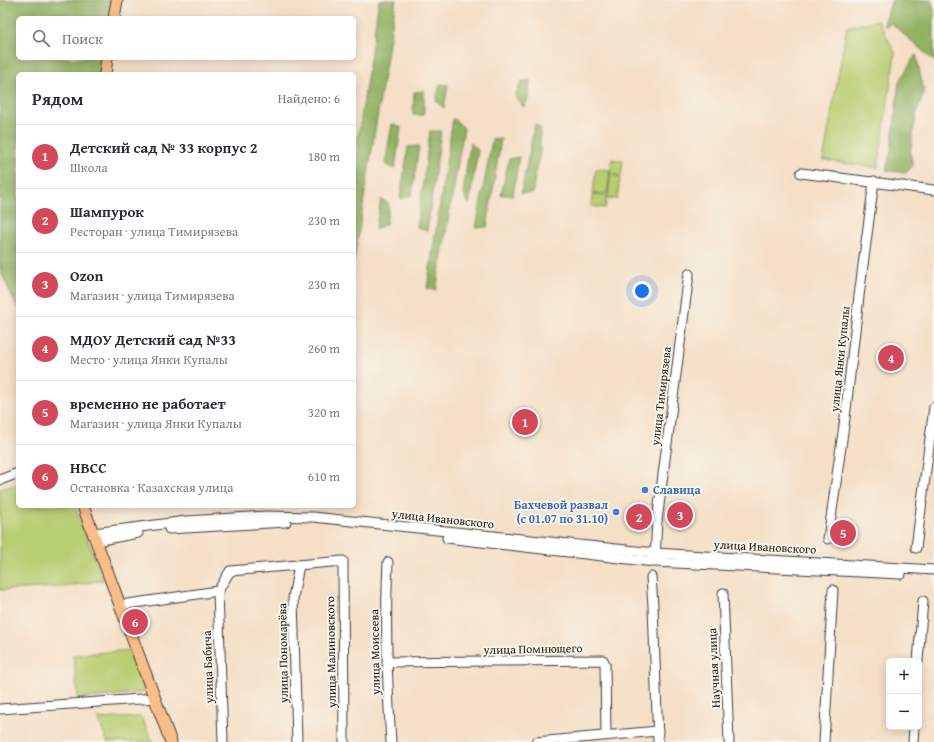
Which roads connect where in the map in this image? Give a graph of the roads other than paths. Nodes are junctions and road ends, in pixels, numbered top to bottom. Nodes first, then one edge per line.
1 (117, 0) edge
2 (114, 16) edge
3 (108, 60) edge
4 (105, 72) edge
5 (801, 173) dead end
6 (874, 182) junction
7 (934, 190) edge
8 (689, 274) dead end
9 (934, 407) edge
10 (16, 474) edge
11 (0, 480) edge
12 (84, 508) edge
13 (95, 537) junction
14 (828, 540) dead end
15 (916, 548) dead end
16 (655, 558) junction
17 (388, 562) dead end
18 (299, 565) junction
19 (934, 570) edge
20 (934, 575) edge
21 (650, 577) dead end
22 (833, 590) dead end
23 (218, 591) junction
24 (723, 593) dead end
25 (922, 601) dead end
26 (121, 605) junction
27 (918, 658) edge
28 (387, 662) junction
29 (155, 698) junction
30 (0, 709) edge
31 (914, 730) edge
32 (658, 731) junction
33 (606, 735) junction
34 (171, 742) edge
35 (223, 742) edge
36 (297, 742) edge
37 (344, 742) edge
38 (391, 742) edge
39 (536, 742) edge
40 (658, 742) edge
41 (729, 742) edge
42 (824, 742) edge
43 (913, 742) edge

1 - 2 main road
3 - 4 main road
5 - 6 street
6 - 7 street
6 - 14 street, улица Янки Купалы
8 - 16 street, улица Тимирязева
9 - 15 street
10 - 11 street
12 - 13 main road
13 - 16 street, улица Ивановского
13 - 26 main road
16 - 19 street, улица Ивановского
16 - 20 street, улица Ивановского
17 - 28 street, улица Моисеева
18 - 23 street
18 - 36 street, улица Пономарёва
18 - 37 street, улица Малиновского
21 - 32 street
22 - 42 street
23 - 26 street
23 - 35 street, улица Бабича
24 - 41 street, Научная улица
25 - 27 street
26 - 29 main road
28 - 33 street, улица Помнющего
28 - 38 street, улица Моисеева
29 - 30 street
29 - 34 main road
31 - 43 street
32 - 33 street
32 - 40 street
33 - 39 street

